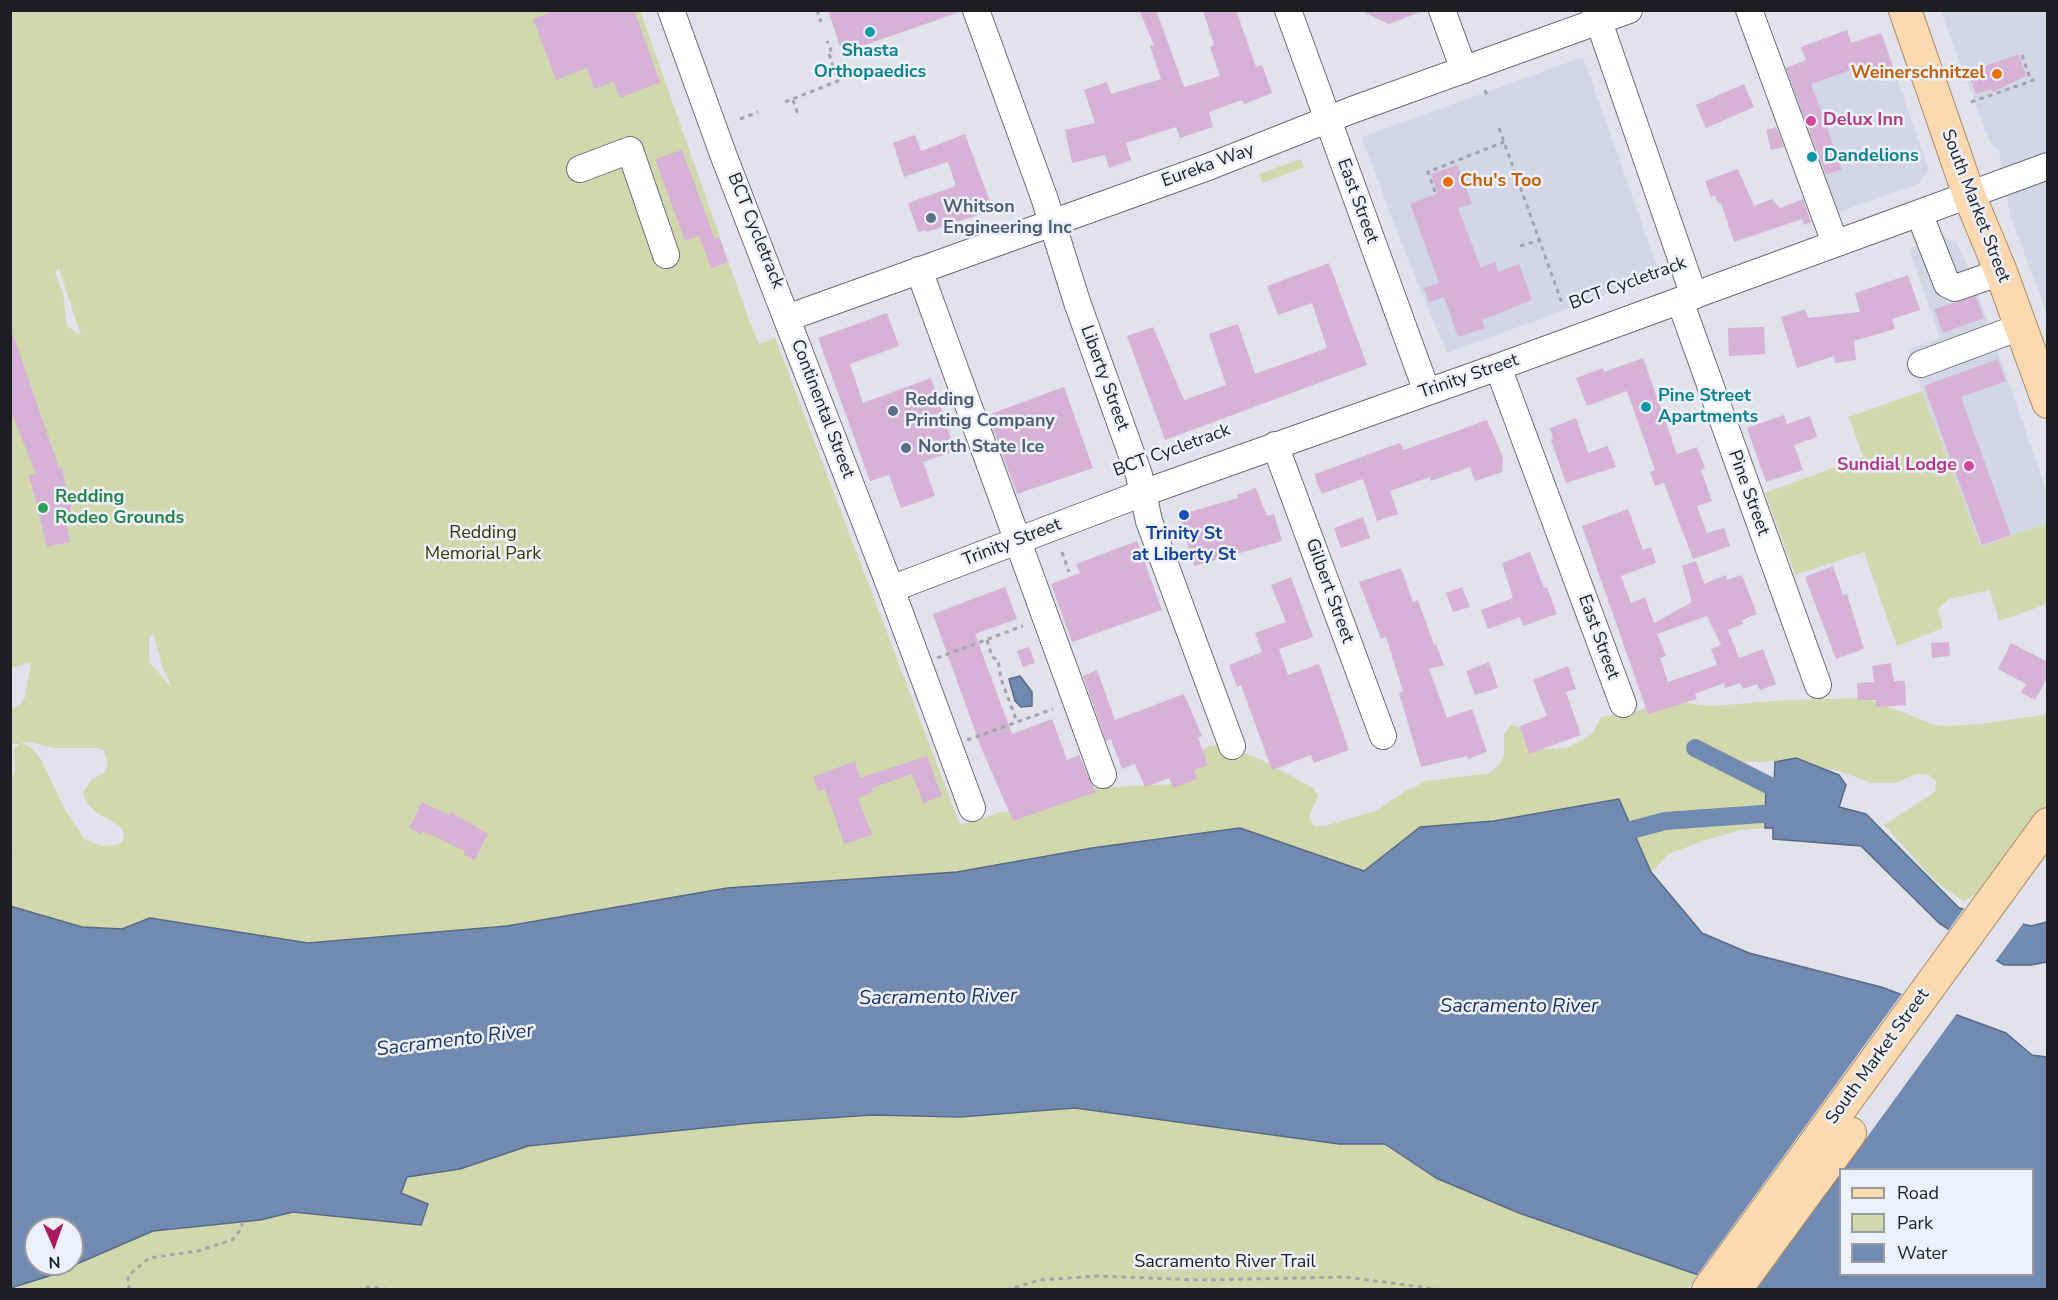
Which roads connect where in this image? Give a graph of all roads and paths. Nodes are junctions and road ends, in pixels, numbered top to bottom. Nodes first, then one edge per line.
1 (671, 10) edge
2 (817, 10) edge
3 (976, 10) edge
4 (1288, 10) edge
5 (1442, 10) edge
6 (1629, 10) edge
7 (1749, 10) edge
8 (1905, 10) edge
9 (1597, 16) edge
10 (821, 22) dead end
11 (828, 40) dead end
12 (2022, 55) dead end
13 (1464, 70) junction
14 (2037, 79) dead end
15 (2031, 81) junction
16 (793, 100) junction
17 (785, 102) dead end
18 (1971, 102) dead end
19 (758, 112) dead end
20 (798, 115) dead end
21 (740, 119) dead end
22 (1328, 120) junction
23 (1499, 128) dead end
24 (1504, 142) junction
25 (2048, 166) edge
26 (580, 169) dead end
27 (1435, 192) dead end
28 (1968, 195) junction
29 (1919, 213) junction
30 (1052, 224) junction
31 (1539, 240) junction
32 (1835, 243) junction
33 (1520, 246) dead end
34 (666, 255) dead end
35 (919, 270) junction
36 (2001, 273) junction
37 (1687, 298) junction
38 (1563, 306) dead end
39 (787, 318) junction
40 (2020, 327) junction
41 (1921, 364) dead end
42 (1497, 368) junction
43 (1427, 392) junction
44 (2048, 402) edge
45 (1275, 445) junction
46 (1143, 493) junction
47 (1018, 541) junction
48 (1062, 552) dead end
49 (1069, 572) dead end
50 (891, 589) junction
51 (1023, 626) dead end
52 (987, 640) junction
53 (932, 659) dead end
54 (1818, 685) dead end
55 (1623, 704) dead end
56 (1053, 709) dead end
57 (1017, 722) junction
58 (1383, 736) dead end
59 (963, 742) dead end
60 (1232, 746) dead end
61 (1103, 775) dead end
62 (972, 808) dead end
63 (2048, 824) edge
64 (2033, 869) edge
65 (242, 1222) dead end
66 (129, 1290) edge
67 (357, 1290) edge
68 (391, 1290) edge
69 (1006, 1290) edge
70 (1444, 1290) edge
71 (1708, 1290) edge
72 (1735, 1290) edge

1 - 39 street, Continental Street
2 - 10 path
3 - 30 street, Liberty Street
4 - 22 street, East Street
5 - 13 street
6 - 9 street, Eureka Way
7 - 32 street
8 - 28 main road, South Market Street
9 - 13 street, Eureka Way
9 - 37 street, Pine Street
11 - 16 path
12 - 15 path
13 - 22 street, Eureka Way
14 - 15 path
15 - 18 path
16 - 17 path
16 - 20 path
19 - 21 path
22 - 30 street, Eureka Way
22 - 43 street, East Street
23 - 24 path
24 - 27 path
24 - 31 path
25 - 28 street, Trinity Street
26 - 34 street
28 - 29 street, Trinity Street
28 - 36 main road, South Market Street
29 - 32 street, Trinity Street
29 - 36 street
30 - 35 street, Eureka Way
30 - 46 street, Liberty Street
31 - 33 path
31 - 38 path
32 - 37 street, Trinity Street
35 - 39 street, Eureka Way
35 - 47 street
36 - 40 main road, South Market Street
37 - 42 street, Trinity Street
37 - 54 street, Pine Street
39 - 50 street, Continental Street
40 - 41 street
40 - 44 main road, South Market Street
42 - 43 street, Trinity Street
42 - 55 street, East Street
43 - 45 street, Trinity Street
45 - 46 street, Trinity Street
45 - 58 street, Gilbert Street
46 - 47 street, Trinity Street
46 - 60 street, Liberty Street
47 - 50 street, Trinity Street
47 - 61 street
48 - 49 path
50 - 62 street, Continental Street
51 - 52 path
52 - 53 path
52 - 57 path
56 - 57 path
57 - 59 path
63 - 64 main road, South Market Street
64 - 71 main road, South Market Street
64 - 72 main road, South Market Street
65 - 66 path
67 - 68 path
69 - 70 path, Sacramento River Trail

